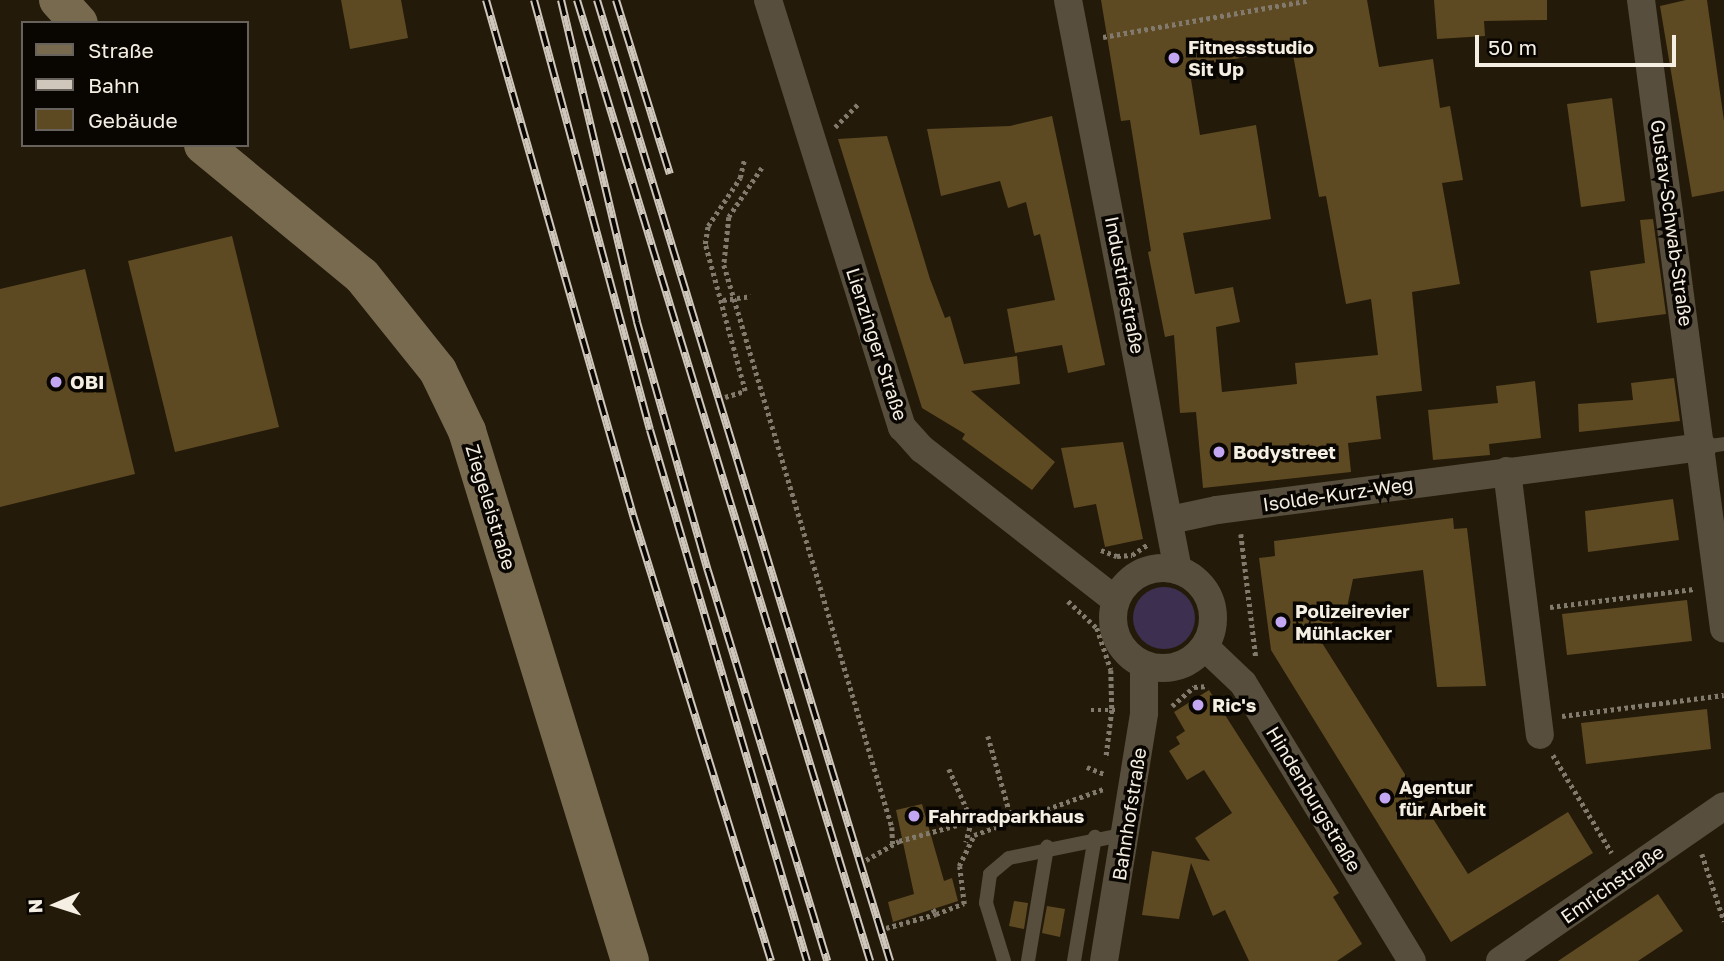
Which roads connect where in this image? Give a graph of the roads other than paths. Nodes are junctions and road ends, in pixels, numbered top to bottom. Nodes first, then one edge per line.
1 (58, 0) edge
2 (768, 0) edge
3 (1068, 0) edge
4 (1641, 0) edge
5 (77, 21) edge
6 (205, 147) edge
7 (1713, 446) edge
8 (1507, 471) junction
9 (1170, 520) junction
10 (1178, 570) junction
11 (1115, 600) junction
12 (1724, 629) edge
13 (1205, 647) junction
14 (1144, 666) junction
15 (1539, 727) road end
16 (1724, 806) edge
17 (1128, 833) junction
18 (1095, 837) junction
19 (1047, 847) junction
20 (630, 961) edge
21 (1004, 961) edge
22 (1028, 961) edge
23 (1074, 961) edge
24 (1104, 961) edge
25 (1412, 961) edge
26 (1500, 961) edge

1 - 5 street
2 - 11 street, Lienzinger Straße
3 - 9 street, Industriestraße
4 - 7 street, Gustav-Schwab-Straße
6 - 20 street, Ziegeleistraße
7 - 8 street, Isolde-Kurz-Weg
7 - 12 street
8 - 9 street, Isolde-Kurz-Weg
8 - 15 street
9 - 10 street, Industriestraße
10 - 11 street
10 - 13 street
11 - 14 street
13 - 14 street
13 - 25 street, Hindenburgstraße
14 - 17 street, Bahnhofstraße
16 - 26 street, Emrichstraße
17 - 18 lane
17 - 24 street, Bahnhofstraße
18 - 19 lane
18 - 23 lane
19 - 21 lane
19 - 22 lane

